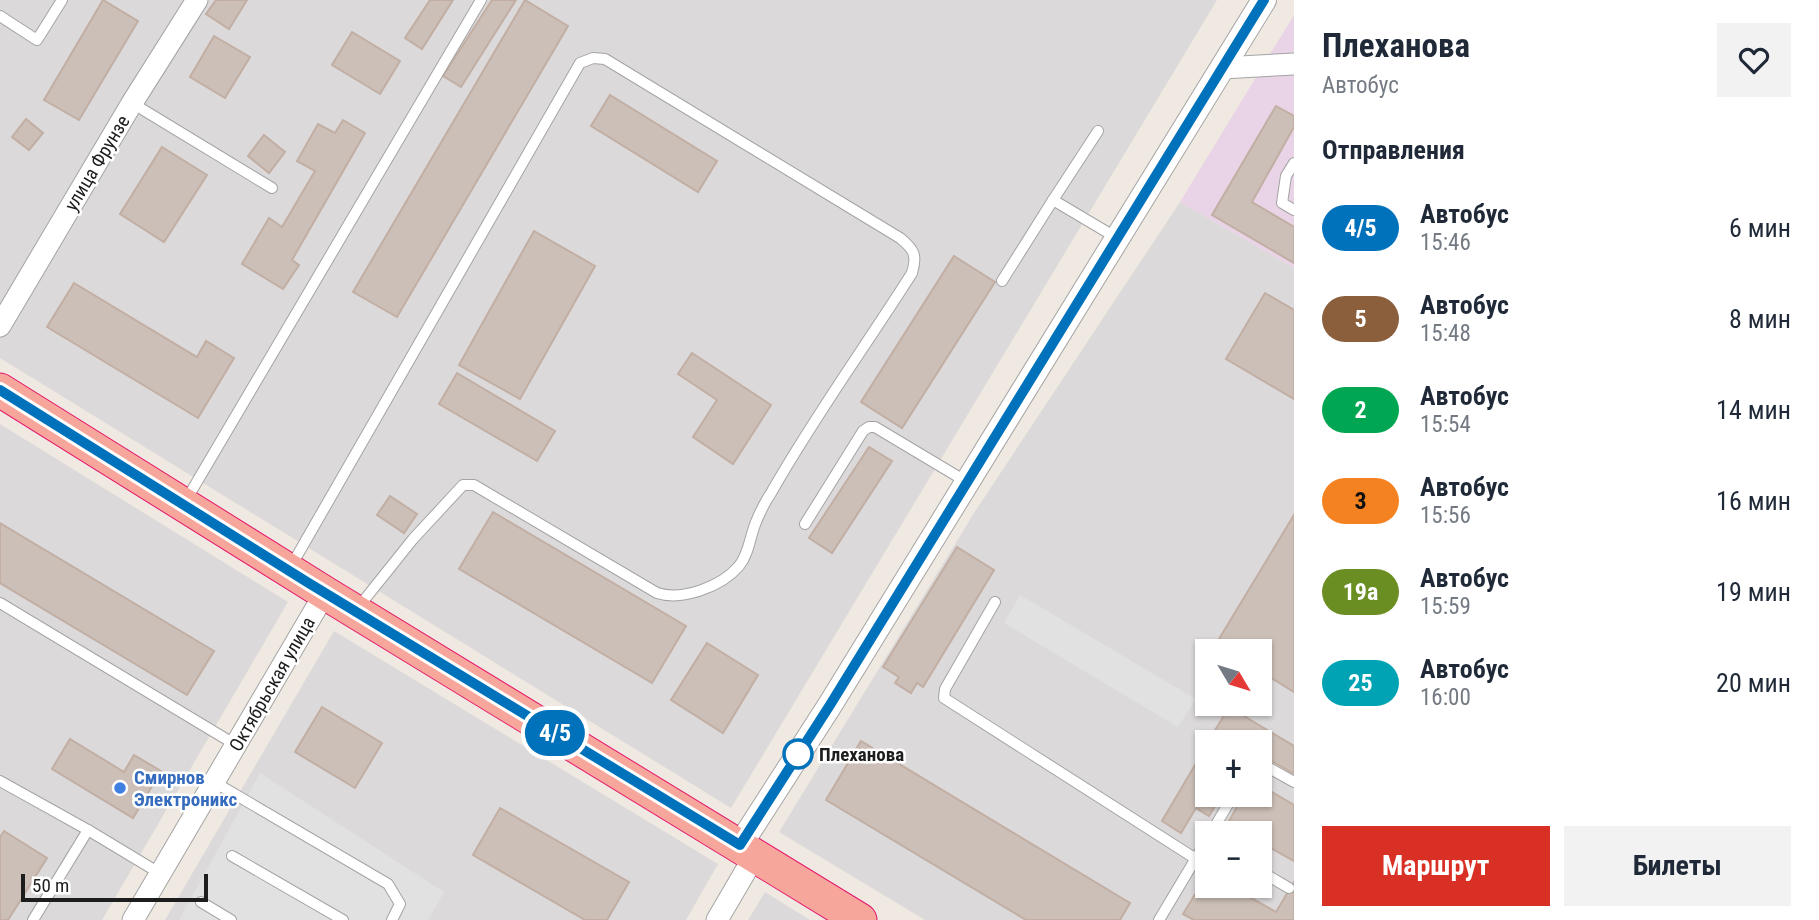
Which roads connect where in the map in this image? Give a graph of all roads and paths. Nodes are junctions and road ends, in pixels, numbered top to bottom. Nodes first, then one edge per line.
1 (62, 0) edge
2 (197, 0) edge
3 (481, 0) edge
4 (1264, 0) edge
5 (0, 16) edge
6 (1294, 64) edge
7 (1222, 68) junction
8 (132, 103) junction
9 (1098, 131) dead end
10 (1294, 163) edge
11 (272, 188) dead end
12 (1053, 200) junction
13 (1294, 210) edge
14 (1117, 238) junction
15 (1002, 281) dead end
16 (0, 326) edge
17 (0, 390) edge
18 (967, 482) junction
19 (183, 505) junction
20 (805, 524) dead end
21 (289, 571) junction
22 (325, 593) junction
23 (995, 602) dead end
24 (0, 603) edge
25 (356, 612) junction
26 (236, 744) junction
27 (1272, 770) edge
28 (0, 781) edge
29 (215, 782) junction
30 (1294, 782) edge
31 (88, 830) junction
32 (748, 850) junction
33 (232, 856) dead end
34 (1195, 858) edge
35 (1195, 861) edge
36 (161, 874) junction
37 (1272, 877) edge
38 (1289, 888) dead end
39 (201, 902) dead end
40 (1163, 919) edge
41 (33, 920) edge
42 (133, 920) edge
43 (231, 920) edge
44 (343, 920) edge
45 (392, 920) edge
46 (717, 920) edge
47 (860, 920) edge

1 - 5 lane
2 - 8 street, улица Фрунзе
3 - 19 lane
4 - 7 street
6 - 7 street
7 - 14 street
8 - 11 lane
8 - 16 street, улица Фрунзе
9 - 12 lane
10 - 13 lane
12 - 14 lane
12 - 15 lane
14 - 18 street
17 - 19 highway
18 - 20 lane
18 - 32 street
19 - 21 highway
21 - 22 highway
21 - 25 lane
22 - 25 highway
22 - 26 street, Октябрьская улица
23 - 34 lane
24 - 26 lane
25 - 32 highway
26 - 29 street, Октябрьская улица
27 - 30 lane
28 - 31 lane
29 - 36 street, Октябрьская улица
29 - 45 lane
31 - 36 lane
31 - 41 lane
32 - 46 street
32 - 47 highway
33 - 44 lane
35 - 40 lane
36 - 42 street, Октябрьская улица
37 - 38 lane
39 - 43 lane

